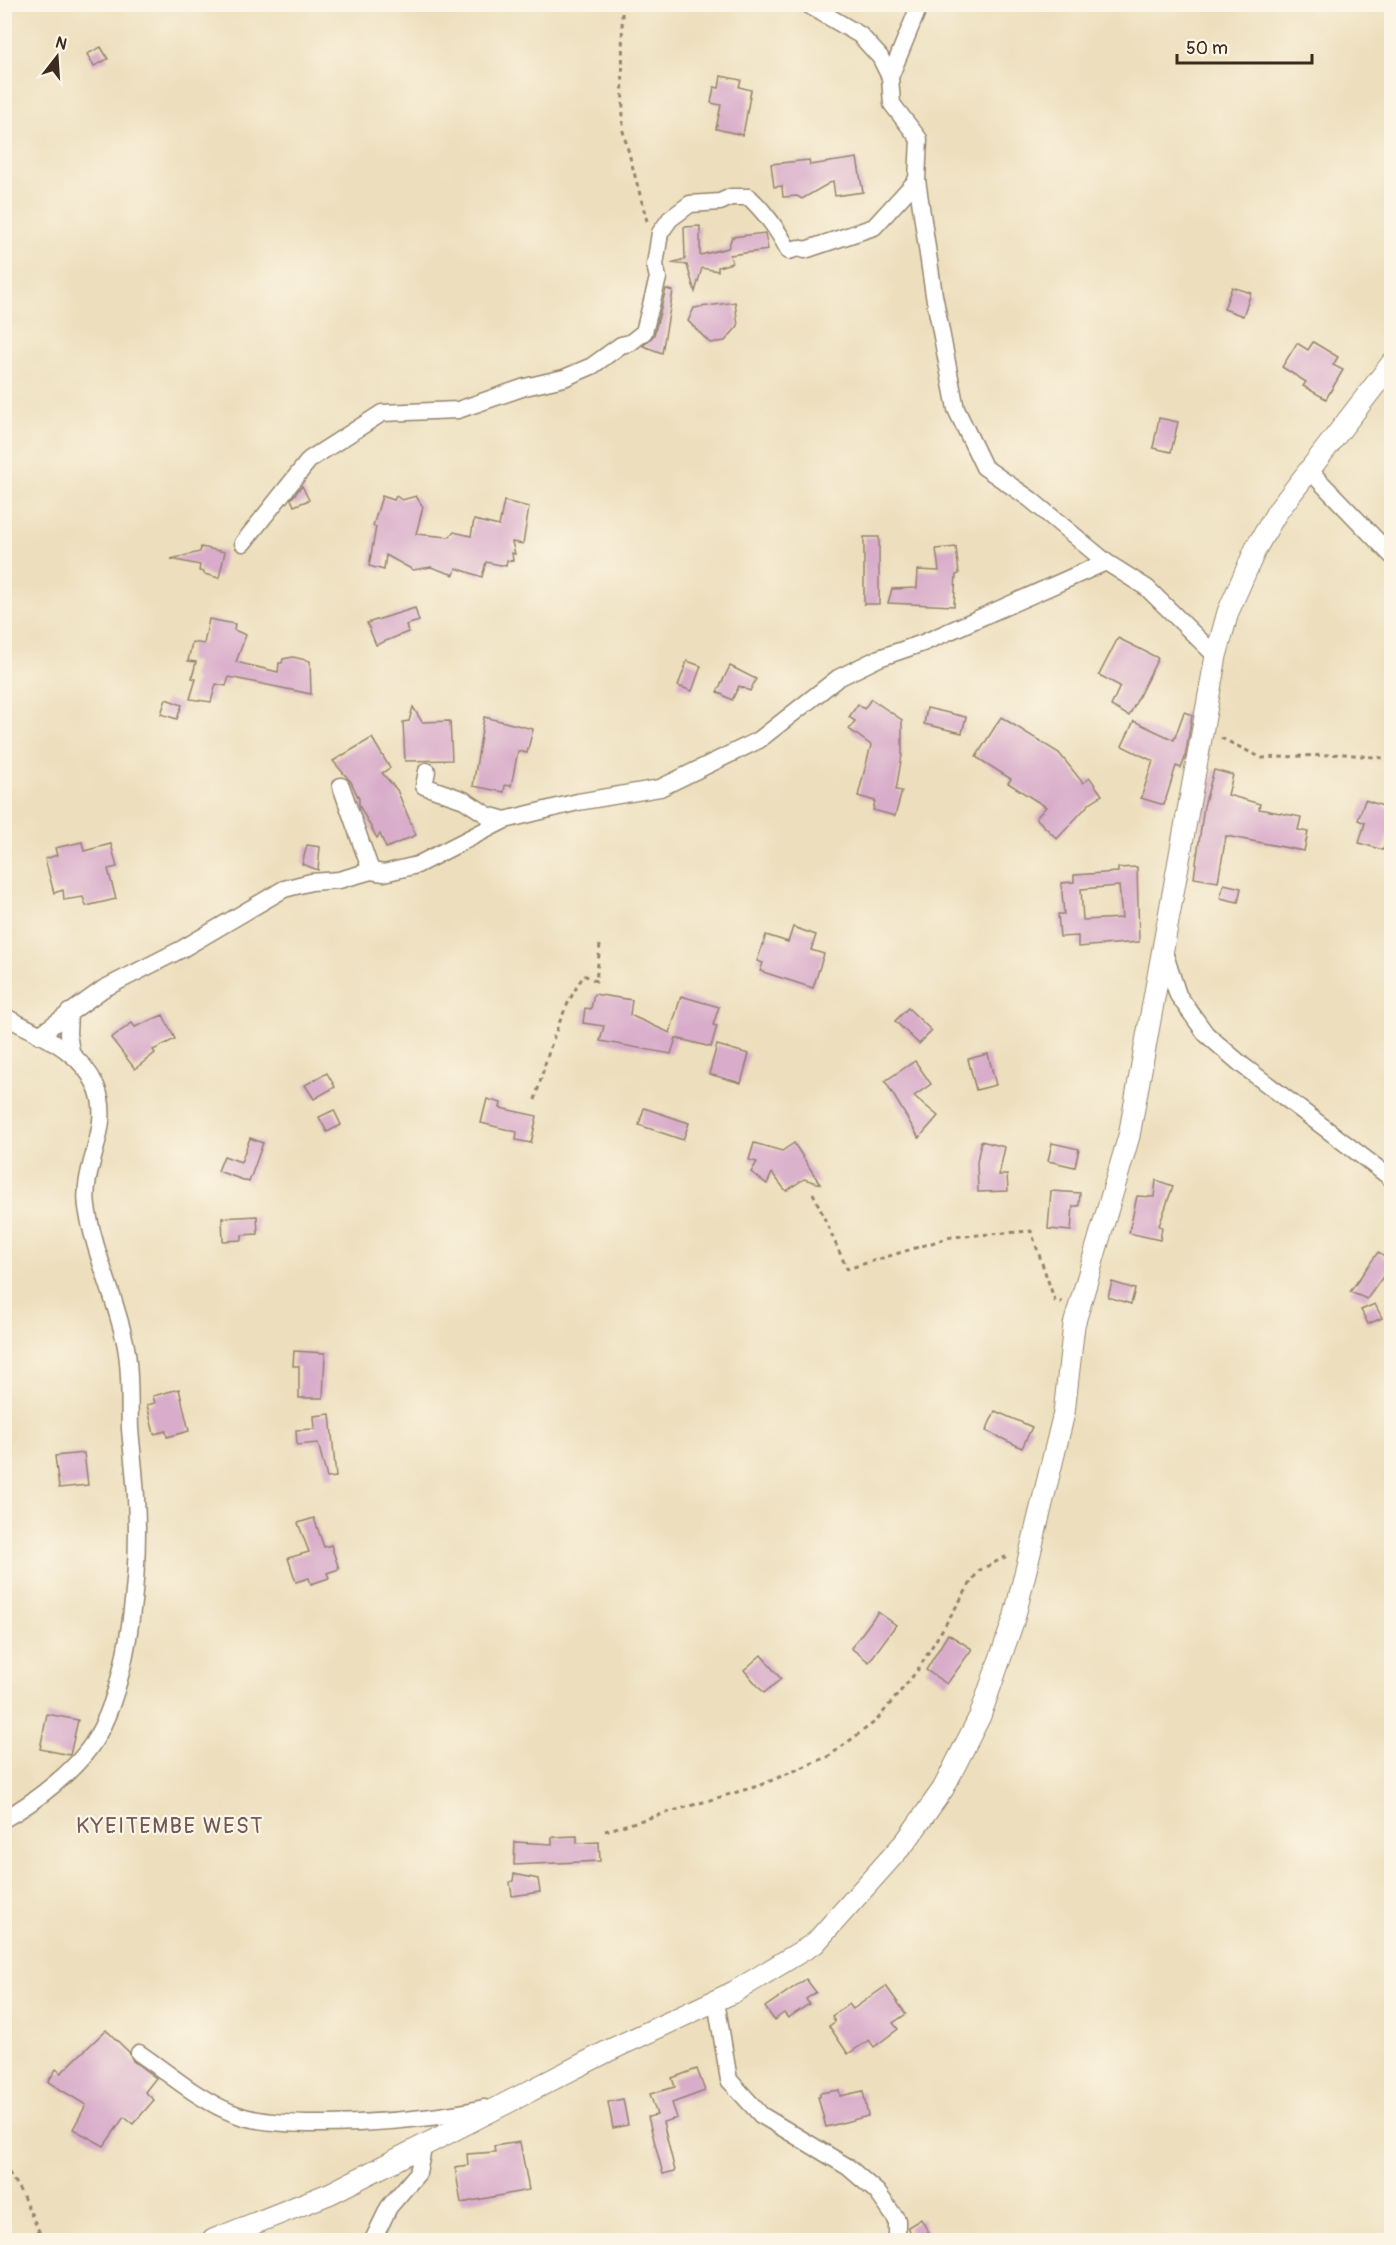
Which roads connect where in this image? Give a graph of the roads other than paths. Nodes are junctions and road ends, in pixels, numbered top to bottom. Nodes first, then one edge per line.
1 (807, 4) edge
2 (920, 4) edge
3 (890, 77) junction
4 (917, 180) junction
5 (1392, 363) edge
6 (1309, 470) junction
7 (243, 543) dead end
8 (1392, 556) edge
9 (1106, 562) junction
10 (1216, 656) junction
11 (427, 771) dead end
12 (341, 786) dead end
13 (505, 820) junction
14 (371, 871) junction
15 (1164, 952) junction
16 (69, 1012) junction
17 (4, 1016) edge
18 (39, 1035) junction
19 (71, 1051) junction
20 (1392, 1179) edge
21 (4, 1819) edge
22 (716, 2001) junction
23 (139, 2053) dead end
24 (505, 2103) junction
25 (424, 2144) junction
26 (213, 2241) edge
27 (373, 2241) edge
28 (897, 2241) edge

1 - 3 street
2 - 3 street
3 - 4 street
4 - 7 street
4 - 9 street
5 - 6 street
6 - 8 street
6 - 10 street
9 - 10 street
9 - 13 street
10 - 15 street
11 - 13 street
12 - 14 street
13 - 14 street
14 - 16 street
15 - 20 street
15 - 22 street
16 - 18 street
16 - 19 street
17 - 18 street
18 - 19 street
19 - 21 street
22 - 24 street
22 - 28 street
23 - 24 street
24 - 25 street
25 - 26 street
25 - 27 street

